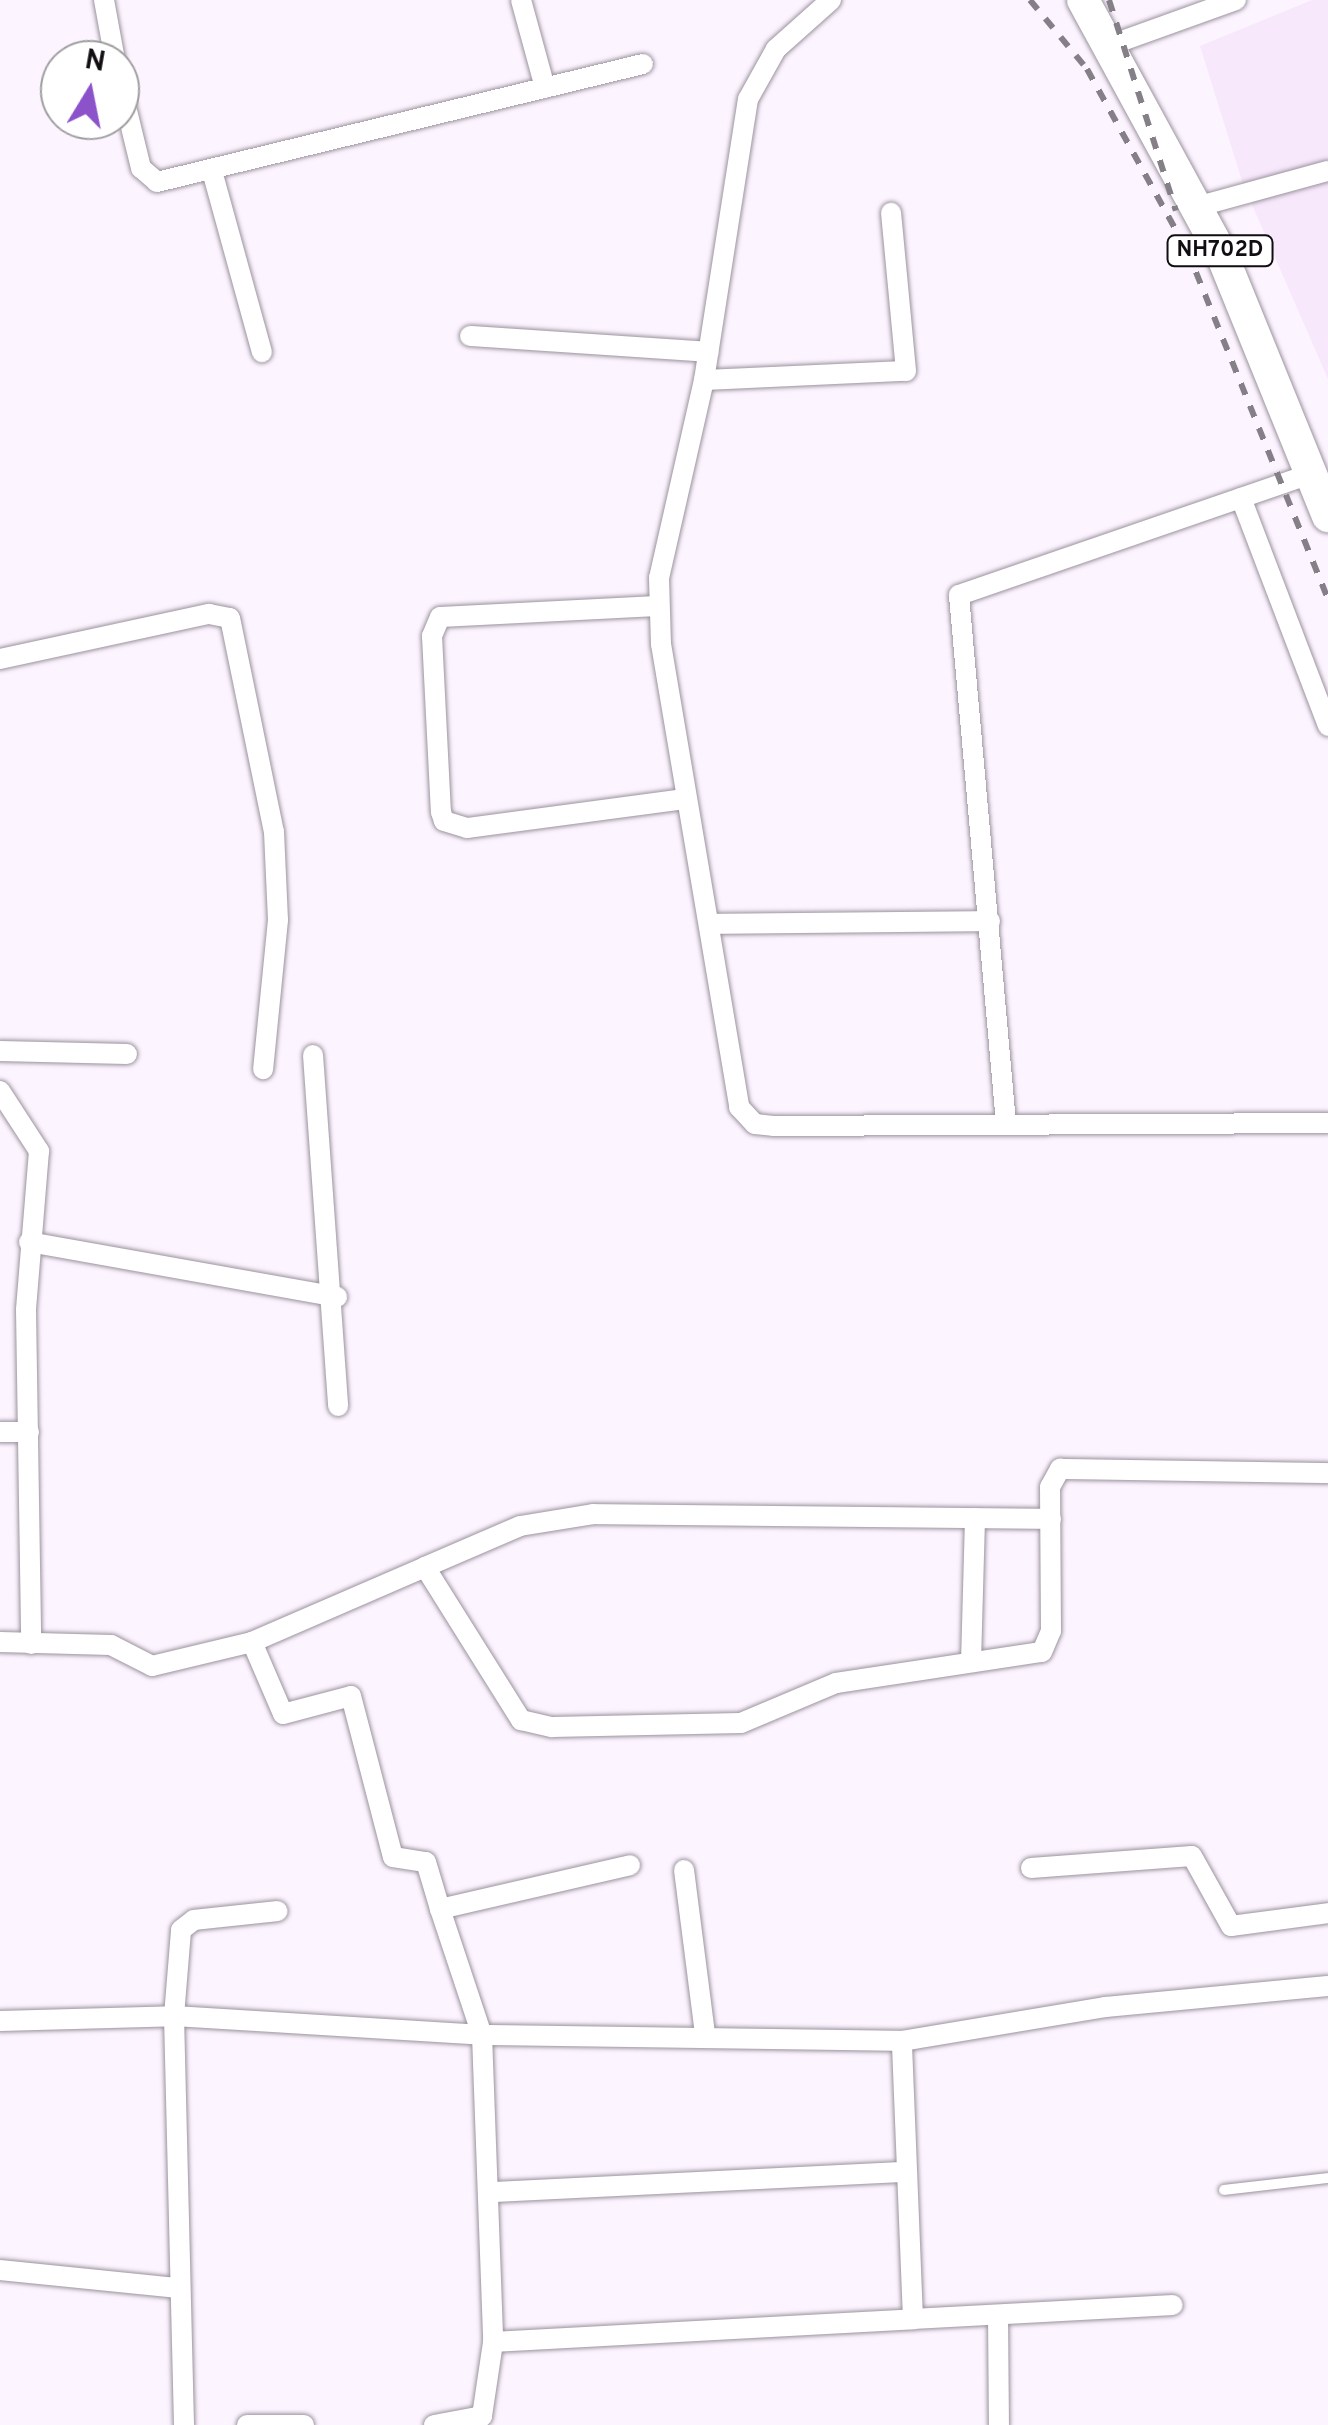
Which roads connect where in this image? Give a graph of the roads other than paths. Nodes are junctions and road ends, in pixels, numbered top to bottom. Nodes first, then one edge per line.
1 (104, 0) edge
2 (522, 0) edge
3 (830, 0) edge
4 (1083, 0) edge
5 (1236, 0) edge
6 (111, 40) edge
7 (1108, 46) junction
8 (643, 64) dead end
9 (546, 88) junction
10 (137, 140) edge
11 (212, 171) junction
12 (1328, 171) edge
13 (1196, 207) junction
14 (891, 213) dead end
15 (470, 336) dead end
16 (262, 352) dead end
17 (708, 352) junction
18 (704, 380) junction
19 (1311, 474) junction
20 (1241, 498) junction
21 (1328, 516) edge
22 (657, 606) junction
23 (0, 659) edge
24 (1328, 726) edge
25 (684, 799) junction
26 (990, 921) junction
27 (709, 924) junction
28 (0, 1052) edge
29 (127, 1054) dead end
30 (313, 1055) dead end
31 (263, 1068) dead end
32 (0, 1091) edge
33 (1328, 1122) edge
34 (1006, 1123) junction
35 (29, 1242) junction
36 (337, 1297) junction
37 (338, 1406) dead end
38 (0, 1432) edge
39 (29, 1432) junction
40 (1328, 1473) edge
41 (974, 1518) junction
42 (1050, 1520) junction
43 (425, 1567) junction
44 (0, 1642) edge
45 (252, 1642) junction
46 (31, 1644) junction
47 (972, 1662) junction
48 (630, 1865) dead end
49 (1031, 1868) dead end
50 (684, 1870) dead end
51 (440, 1909) junction
52 (278, 1912) dead end
53 (1328, 1913) edge
54 (1328, 1986) edge
55 (174, 2016) junction
56 (0, 2021) edge
57 (482, 2034) junction
58 (705, 2035) junction
59 (902, 2041) junction
60 (908, 2172) junction
61 (1328, 2178) edge
62 (1224, 2190) dead end
63 (494, 2192) junction
64 (0, 2270) edge
65 (176, 2288) junction
66 (1173, 2305) dead end
67 (998, 2315) junction
68 (914, 2320) junction
69 (494, 2342) junction
70 (184, 2425) edge
71 (247, 2425) edge
72 (304, 2425) edge
73 (434, 2425) edge
74 (1000, 2425) edge

1 - 6 street
2 - 9 street
3 - 17 street
4 - 7 highway, NH702D
5 - 7 street
7 - 13 highway, NH702D
8 - 9 street
9 - 11 street
10 - 11 street
11 - 16 street
12 - 13 street
13 - 19 highway, NH702D
14 - 18 street
15 - 17 street
17 - 18 street
18 - 22 street
19 - 20 street
19 - 21 highway, NH702D
20 - 24 street
20 - 26 street
22 - 25 street
22 - 25 street
23 - 31 street
25 - 27 street
26 - 27 street
26 - 34 street
27 - 34 street
28 - 29 street
30 - 36 street
32 - 35 street
33 - 34 street
35 - 36 street
35 - 39 street
36 - 37 street
38 - 39 street
39 - 46 street
40 - 42 street
41 - 42 street
41 - 43 street
41 - 47 street
42 - 47 street
43 - 45 street
43 - 47 street
44 - 46 street
45 - 46 street
45 - 51 street
48 - 51 street
49 - 53 street
50 - 58 street
51 - 57 street
52 - 55 street
54 - 59 street
55 - 56 street
55 - 57 street
55 - 65 street
57 - 58 street
57 - 63 street
58 - 59 street
59 - 60 street
60 - 63 street
60 - 68 street
61 - 62 lane
63 - 69 street
64 - 65 street
65 - 70 street
66 - 67 street
67 - 68 street
67 - 74 street
68 - 69 street
69 - 73 street
71 - 72 street

